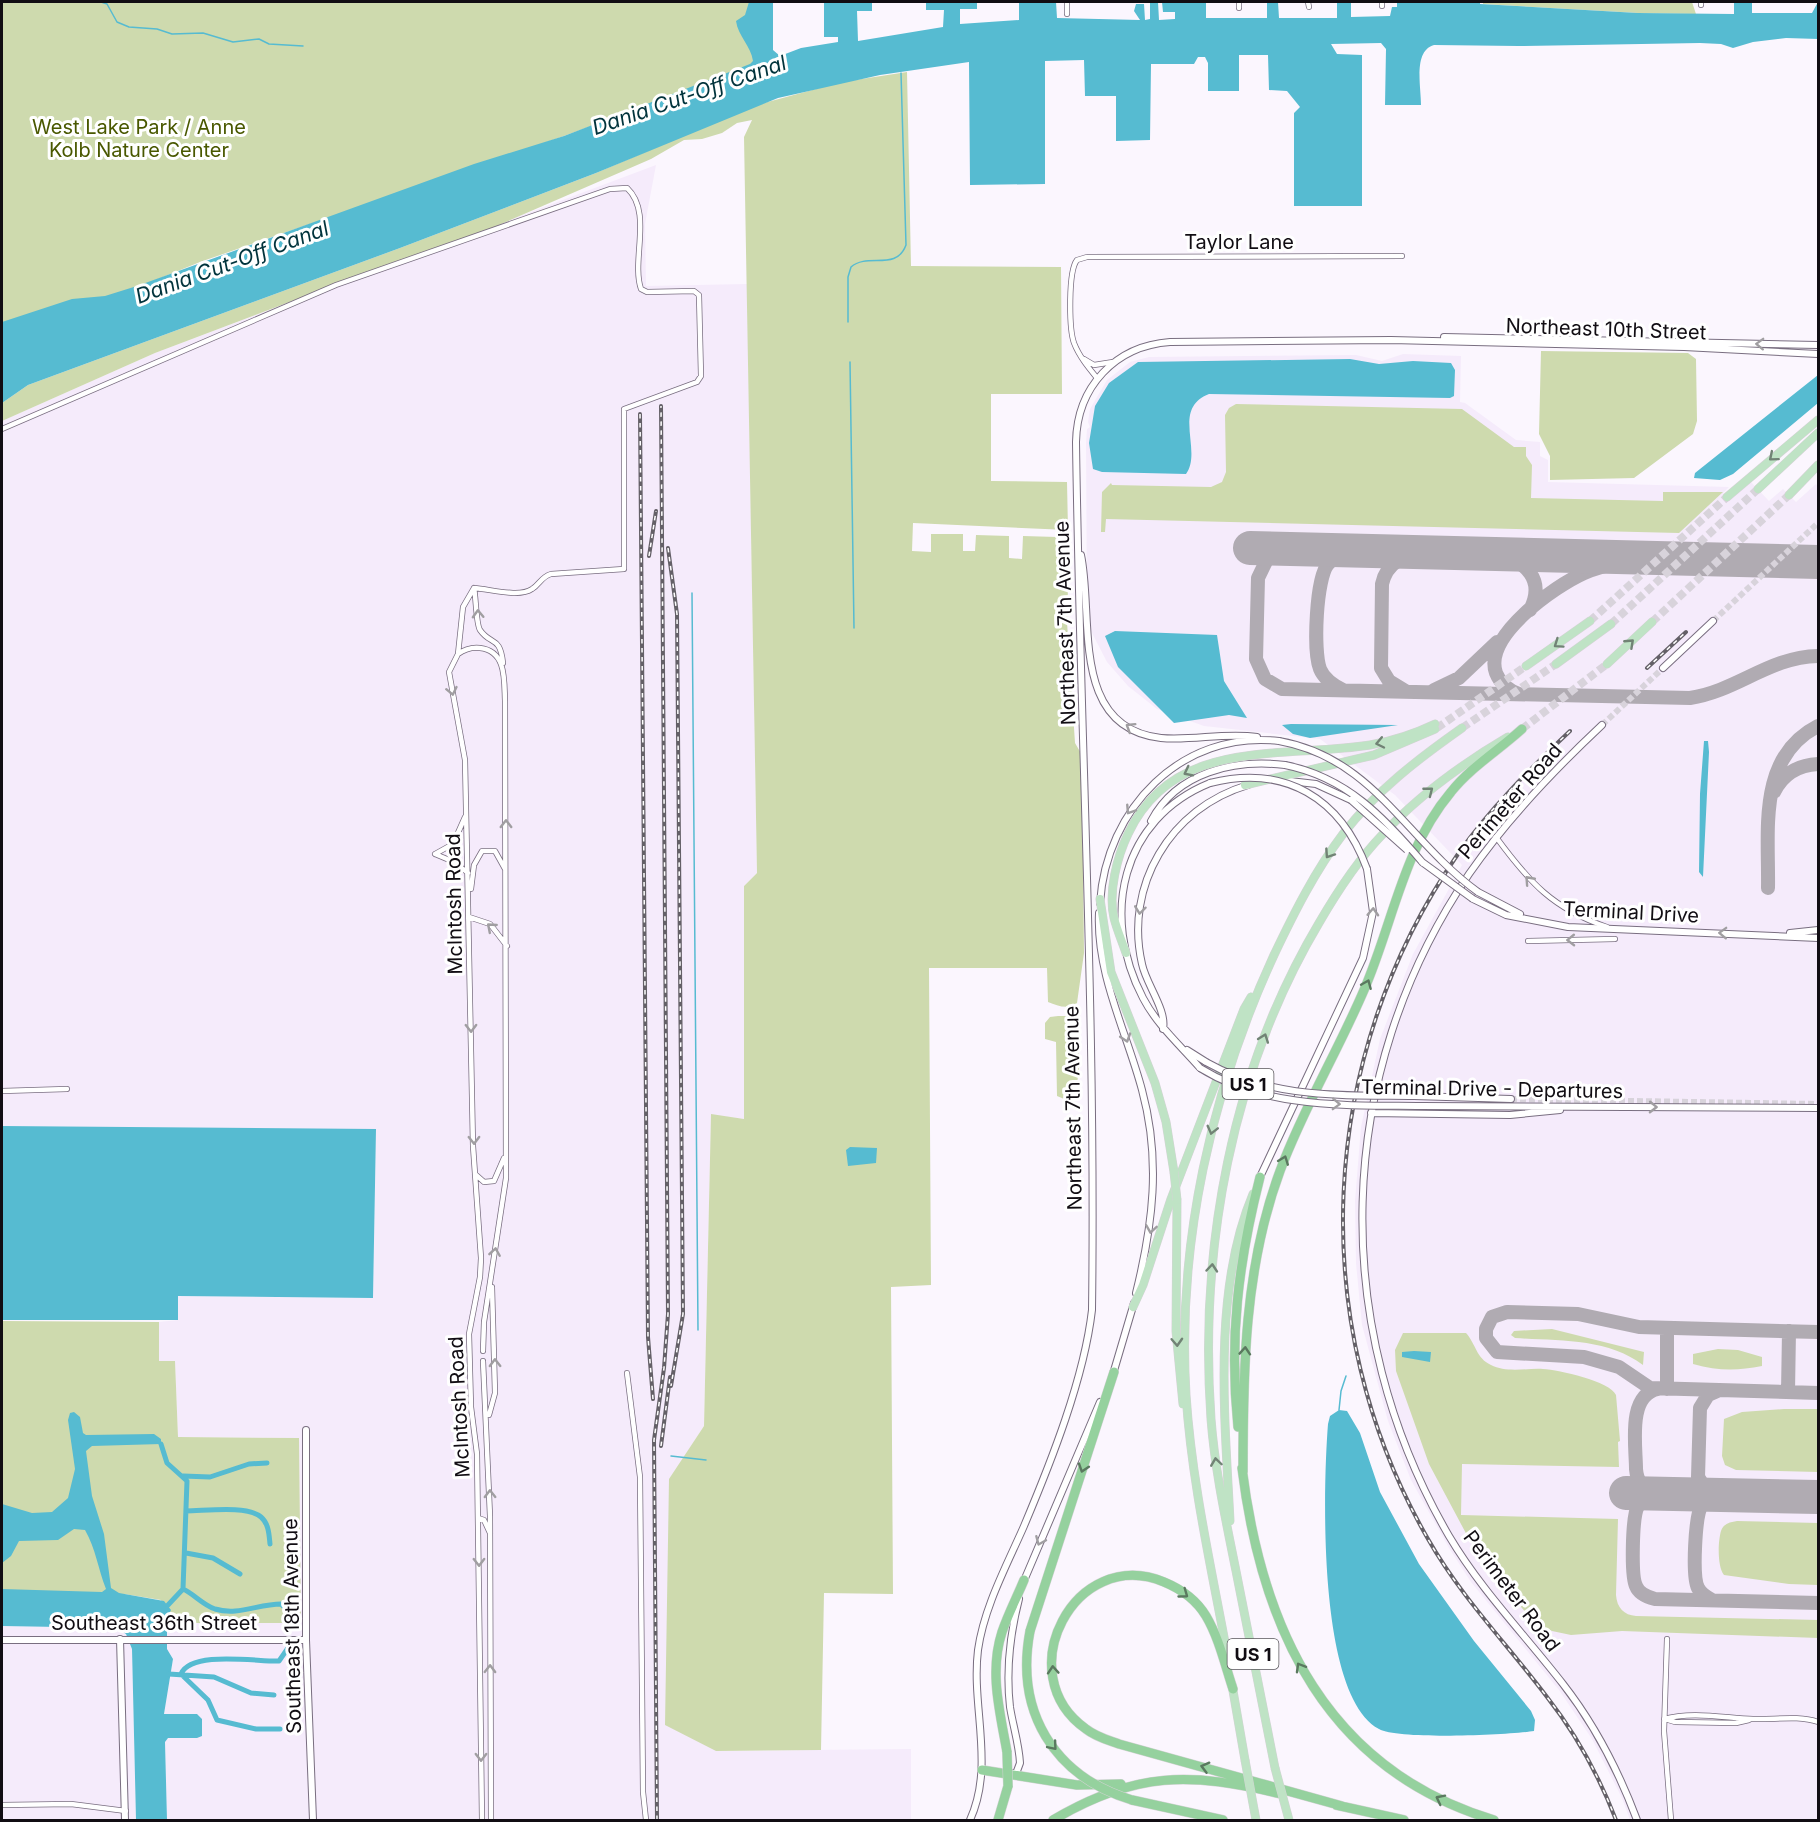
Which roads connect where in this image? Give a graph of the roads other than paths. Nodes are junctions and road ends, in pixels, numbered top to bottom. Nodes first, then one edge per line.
1 (1067, 2) edge
2 (1239, 2) edge
3 (1239, 8) dead end
4 (1066, 14) dead end
5 (1402, 256) dead end
6 (1546, 337) junction
7 (1391, 339) junction
8 (1535, 342) junction
9 (1658, 343) junction
10 (1818, 345) edge
11 (1818, 354) edge
12 (1081, 357) junction
13 (1113, 362) junction
14 (1097, 378) junction
15 (1818, 420) edge
16 (2, 429) edge
17 (1818, 433) edge
18 (1818, 465) edge
19 (1758, 489) tunnel mouth
20 (1789, 495) tunnel mouth
21 (1727, 497) tunnel mouth
22 (1078, 539) junction
23 (474, 588) junction
24 (1590, 621) tunnel mouth
25 (1713, 621) tunnel mouth
26 (1652, 622) tunnel mouth
27 (1611, 624) tunnel mouth
28 (458, 654) junction
29 (1556, 664) tunnel mouth
30 (1607, 664) tunnel mouth
31 (1526, 666) tunnel mouth
32 (1663, 668) tunnel mouth
33 (504, 672) junction
34 (1602, 725) tunnel mouth
35 (1462, 728) tunnel mouth
36 (1522, 729) joint
37 (1269, 740) junction
38 (1245, 785) junction
39 (467, 811) junction
40 (1146, 831) junction
41 (1496, 837) junction
42 (1423, 863) junction
43 (506, 871) junction
44 (468, 873) junction
45 (1100, 899) junction
46 (469, 902) junction
47 (469, 917) junction
48 (1534, 920) junction
49 (1615, 930) junction
50 (1818, 930) edge
51 (1781, 935) junction
52 (1818, 938) edge
53 (1615, 939) dead end
54 (1528, 941) dead end
55 (507, 946) junction
56 (1126, 952) junction
57 (1265, 976) junction
58 (1163, 1029) junction
59 (1182, 1047) junction
60 (67, 1089) dead end
61 (2, 1091) edge
62 (1510, 1099) tunnel mouth
63 (1574, 1108) junction
64 (1818, 1108) edge
65 (1371, 1113) junction
66 (506, 1151) junction
67 (476, 1174) junction
68 (1260, 1177) junction
69 (492, 1275) junction
70 (1133, 1307) junction
71 (483, 1351) dead end
72 (483, 1361) dead end
73 (1114, 1372) junction
74 (627, 1373) dead end
75 (487, 1421) junction
76 (306, 1430) dead end
77 (1189, 1431) junction
78 (1243, 1472) junction
79 (478, 1518) junction
80 (490, 1536) junction
81 (1230, 1540) junction
82 (1024, 1580) junction
83 (123, 1639) junction
84 (1667, 1639) dead end
85 (2, 1640) edge
86 (306, 1640) junction
87 (1233, 1689) junction
88 (1664, 1719) junction
89 (1818, 1722) edge
90 (1275, 1768) junction
91 (982, 1770) junction
92 (1010, 1776) junction
93 (1141, 1783) junction
94 (2, 1805) edge
95 (1342, 1806) junction
96 (126, 1811) junction
97 (125, 1821) edge
98 (313, 1821) edge
99 (482, 1821) edge
100 (491, 1821) edge
101 (646, 1821) edge
102 (970, 1821) edge
103 (998, 1821) edge
104 (1053, 1821) edge
105 (1223, 1821) edge
106 (1256, 1821) edge
107 (1284, 1821) edge
108 (1289, 1821) edge
109 (1404, 1821) edge
110 (1494, 1821) edge
111 (1637, 1821) edge
112 (1671, 1821) edge

1 - 4 street
2 - 3 street
5 - 12 street, Taylor Lane
6 - 7 street, Northeast 10th Street
6 - 8 street
6 - 9 street, Northeast 10th Street
7 - 8 street, Northeast 10th Street
7 - 13 street, Northeast 10th Street
8 - 9 street, Northeast 10th Street
10 -> 9 street, Northeast 10th Street
9 - 11 street, Northeast 10th Street
12 - 13 street
12 - 14 street
13 - 14 street, Northeast 10th Street
14 - 22 street, Northeast 7th Avenue
15 -> 21 main road
16 - 23 street
17 - 19 main road
18 - 20 main road
37 -> 22 street
22 - 91 street, Northeast 7th Avenue
23 - 28 street, McIntosh Road
33 -> 23 street, McIntosh Road
24 -> 31 main road
25 - 32 street
30 -> 26 main road
27 - 29 main road
28 - 33 street
28 -> 39 street, McIntosh Road
43 -> 33 street, McIntosh Road
34 - 41 street, Perimeter Road
35 -> 57 main road, US 1
78 -> 36 highway
81 -> 36 main road, US 1
37 -> 45 street
37 - 48 street, bridge
38 - 42 street, bridge
38 -> 56 main road
38 -> 58 street
39 - 44 street, McIntosh Road
39 - 44 street
40 - 42 street, bridge
40 - 56 street
68 -> 40 street, bridge
49 -> 41 street
41 - 65 street, Perimeter Road
42 - 48 street, Terminal Drive, bridge
43 - 46 street
43 - 55 street, McIntosh Road
44 - 46 street, McIntosh Road
45 -> 70 street
45 -> 77 main road, bridge
46 - 47 street, McIntosh Road
55 -> 47 street
47 -> 67 street, McIntosh Road
48 - 49 street, Terminal Drive
51 -> 49 street, Terminal Drive
50 - 51 street
51 - 52 street
53 -> 54 street
55 - 66 street, McIntosh Road
56 - 58 street
57 - 70 main road
57 -> 77 main road, US 1
58 - 59 street
59 - 62 street, bridge
59 -> 63 street, Terminal Drive - Departures, bridge
60 - 61 street
63 -> 64 street, Terminal Drive - Departures
63 - 65 street
65 - 111 street, Perimeter Road
66 - 67 street
69 -> 66 street, McIntosh Road
67 - 79 street, McIntosh Road
68 - 78 highway
68 - 81 main road
69 - 71 street, McIntosh Road
75 -> 69 street, McIntosh Road
70 - 73 street
72 - 75 street, McIntosh Road
73 -> 82 street
73 -> 105 highway, bridge
74 - 101 street
80 -> 75 street, McIntosh Road
76 - 86 street, Southeast 18th Avenue
77 - 87 main road, US 1
110 -> 78 highway
79 - 80 street
79 -> 99 street, McIntosh Road
100 -> 80 street, McIntosh Road
81 - 90 main road, US 1
82 - 92 street
82 - 103 highway, bridge
83 - 85 street, Southeast 36th Street
83 - 86 street, Southeast 36th Street
83 - 96 street
84 - 88 street
86 - 98 street, Southeast 18th Avenue
95 -> 87 highway
87 - 106 main road, US 1, bridge
88 - 89 street
88 - 112 street
90 - 107 main road, US 1, bridge
90 - 108 main road, bridge
91 - 92 highway
91 - 102 street, Northeast 7th Avenue
92 - 93 highway
93 - 95 highway
93 - 104 highway
94 - 96 street
95 - 109 highway
96 - 97 street

